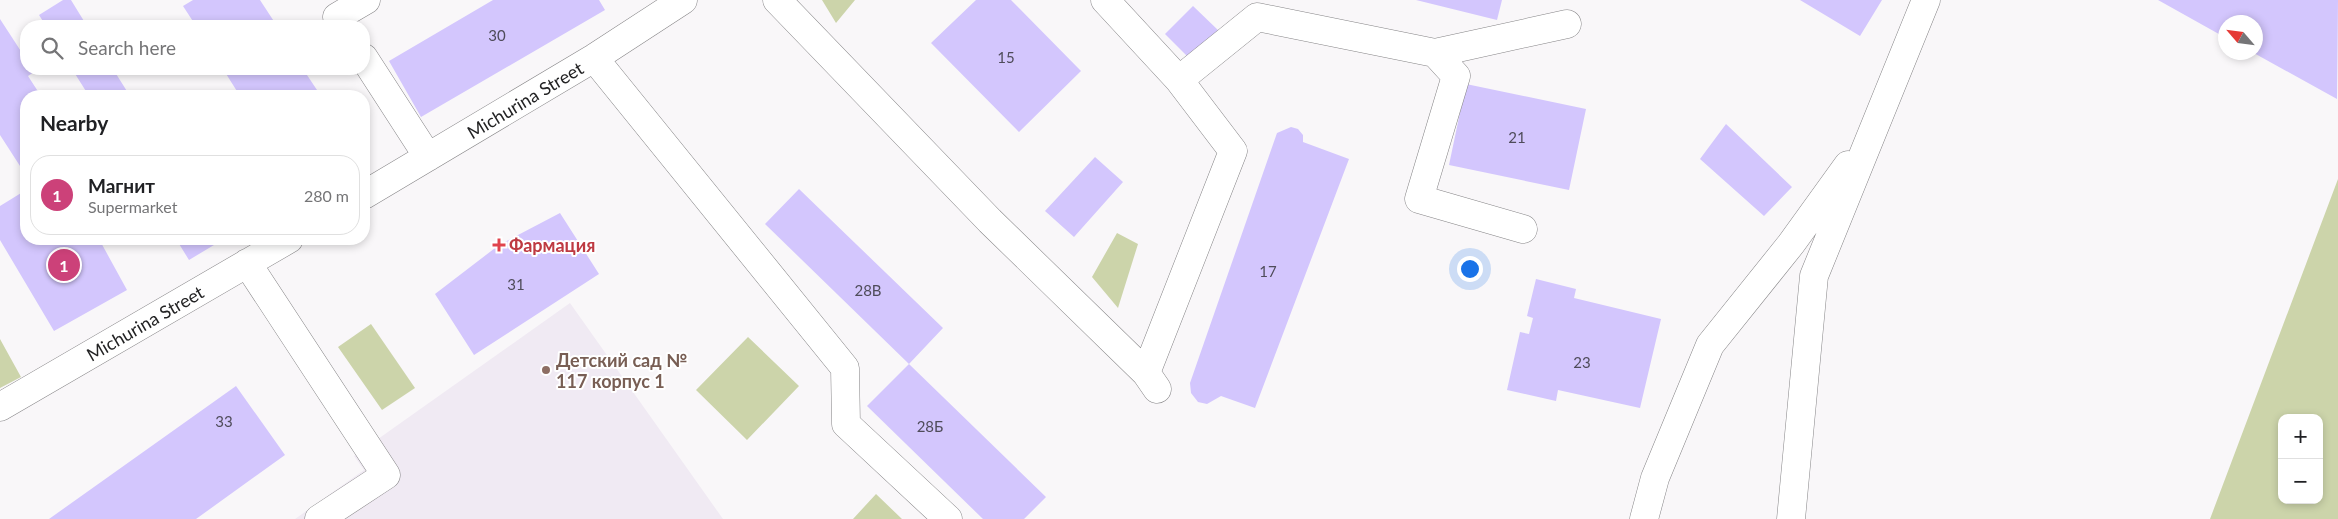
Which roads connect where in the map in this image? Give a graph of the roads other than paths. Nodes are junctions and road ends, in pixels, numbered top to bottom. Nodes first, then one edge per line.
1 (366, 0) edge
2 (683, 0) edge
3 (777, 0) edge
4 (1104, 0) edge
5 (1926, 0) edge
6 (335, 14) edge
7 (1567, 24) dead end
8 (1435, 53) junction
9 (594, 58) junction
10 (370, 67) edge
11 (1179, 80) junction
12 (1872, 132) junction
13 (428, 157) junction
14 (370, 191) edge
15 (1523, 229) dead end
16 (279, 245) edge
17 (248, 263) junction
18 (0, 408) edge
19 (319, 519) edge
20 (948, 519) edge
21 (1644, 519) edge
22 (1791, 519) edge

1 - 6 street
2 - 9 street, Michurina Street
3 - 11 street
4 - 11 street
5 - 12 street
7 - 8 street
8 - 11 street
8 - 15 street
9 - 13 street, Michurina Street
9 - 20 street
10 - 13 street
12 - 21 street
12 - 22 street
13 - 14 street, Michurina Street
16 - 17 street, Michurina Street
17 - 18 street, Michurina Street
17 - 19 street

